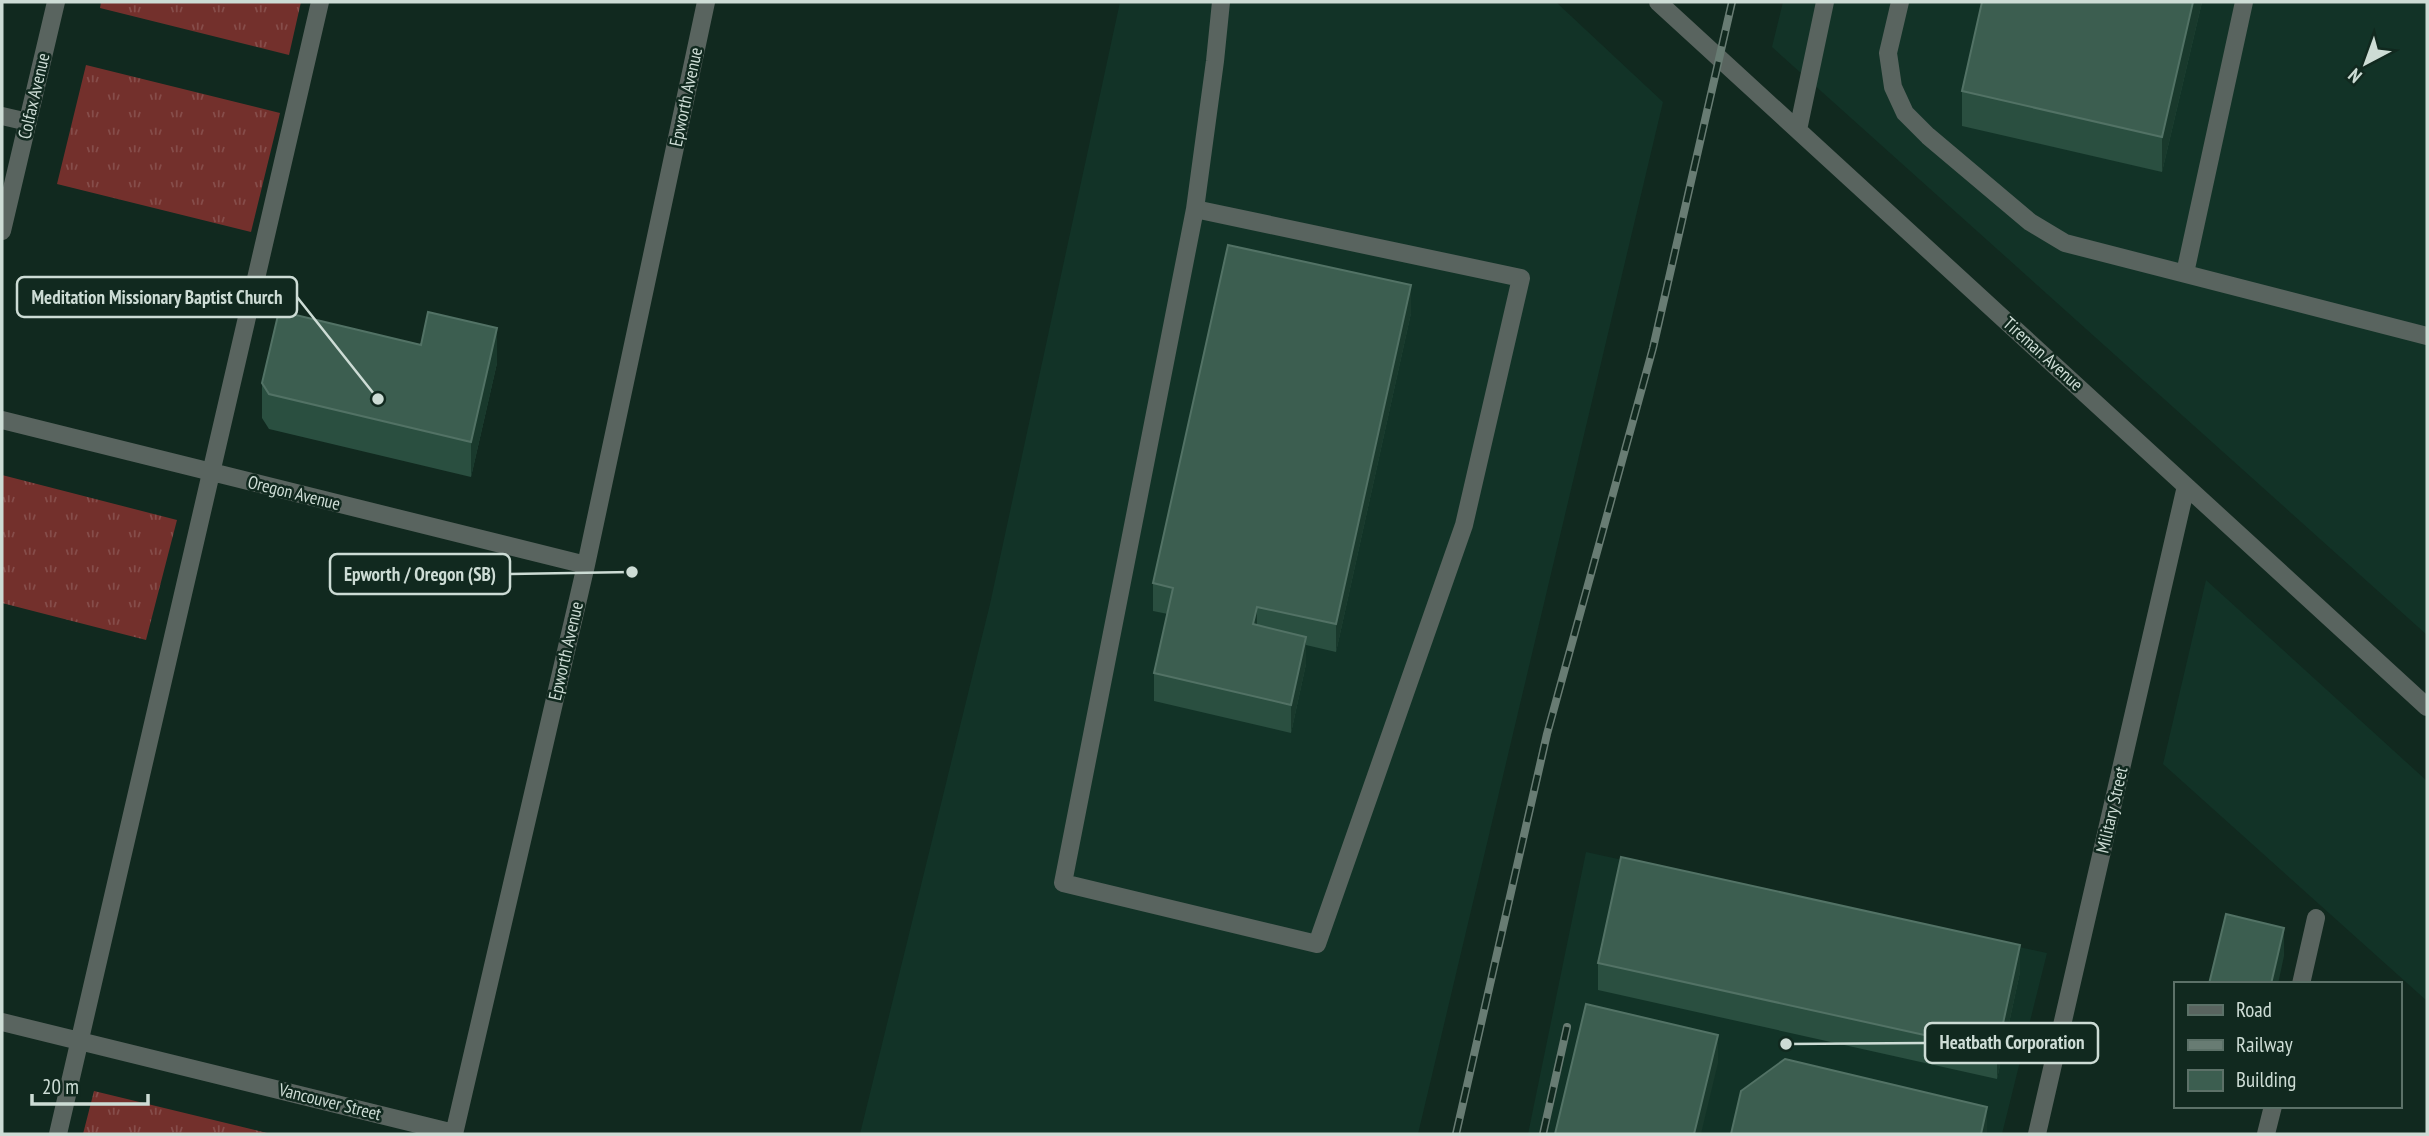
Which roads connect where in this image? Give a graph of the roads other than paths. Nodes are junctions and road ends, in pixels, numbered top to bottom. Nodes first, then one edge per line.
1 (56, 2) edge
2 (320, 2) edge
3 (706, 2) edge
4 (1220, 2) edge
5 (1658, 2) edge
6 (1825, 2) edge
7 (1900, 2) edge
8 (2244, 2) edge
9 (2, 116) edge
10 (27, 122) junction
11 (1798, 130) junction
12 (1195, 209) junction
13 (2, 231) edge
14 (2185, 273) junction
15 (2427, 336) edge
16 (2, 420) edge
17 (211, 472) junction
18 (2186, 486) junction
19 (586, 565) junction
20 (2427, 707) edge
21 (2316, 918) dead end
22 (2301, 982) edge
23 (2, 1021) edge
24 (80, 1041) junction
25 (2272, 1108) edge
26 (58, 1134) edge
27 (454, 1134) edge
28 (2037, 1134) edge
29 (2266, 1134) edge

1 - 10 street, Colfax Avenue
2 - 17 street
3 - 19 street, Epworth Avenue
4 - 12 street
5 - 11 street, Tireman Avenue
6 - 11 street
7 - 14 street
8 - 14 street
9 - 10 street
10 - 13 street, Colfax Avenue
11 - 18 street, Tireman Avenue
12 - 12 street
14 - 15 street
16 - 17 street, Oregon Avenue
17 - 19 street, Oregon Avenue
17 - 24 street
18 - 20 street, Tireman Avenue
18 - 28 street, Military Street
19 - 27 street, Epworth Avenue
21 - 22 street
23 - 24 street, Vancouver Street
24 - 26 street
24 - 27 street, Vancouver Street
25 - 29 street

